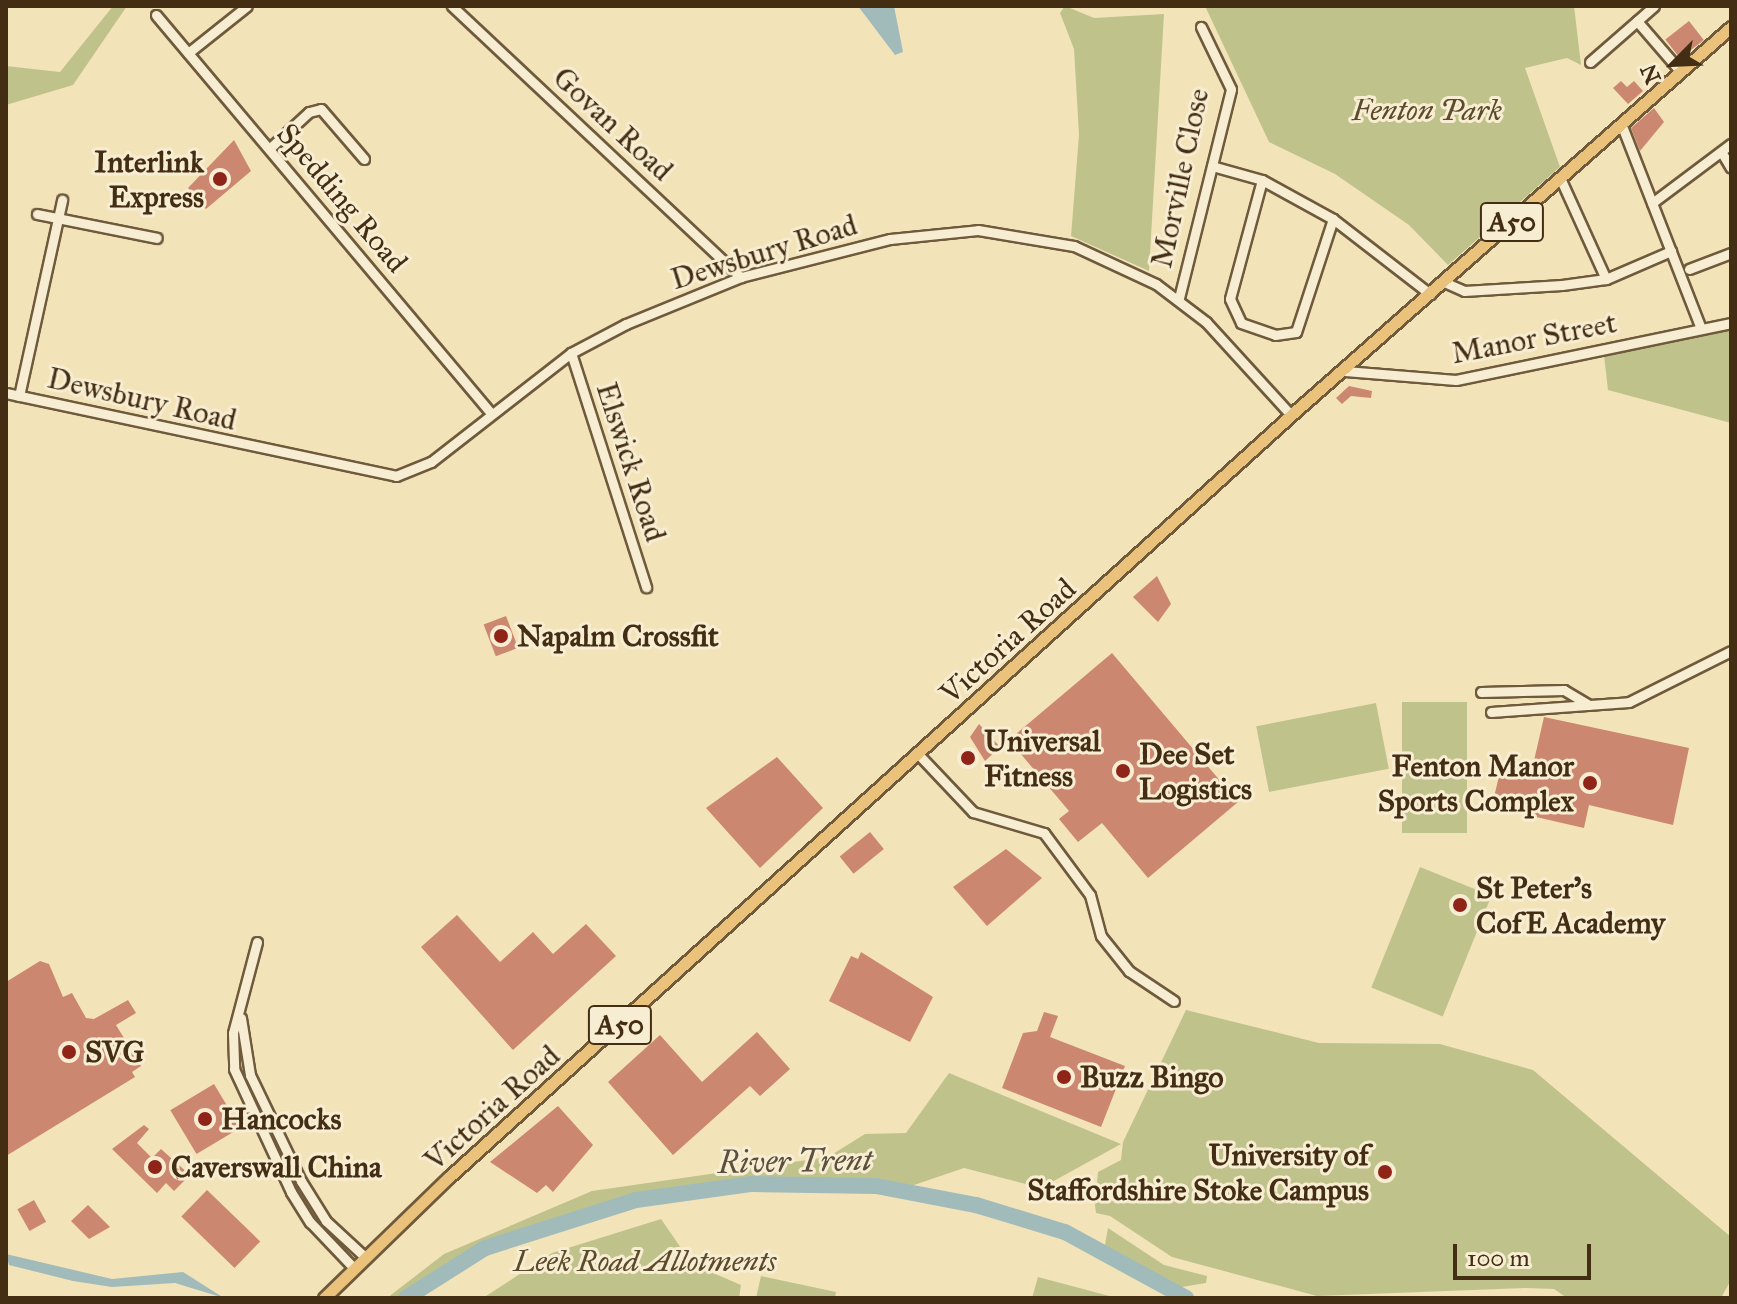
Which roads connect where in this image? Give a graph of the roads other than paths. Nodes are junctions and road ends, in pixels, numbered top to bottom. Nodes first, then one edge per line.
1 (247, 6) edge
2 (452, 6) edge
3 (1654, 6) edge
4 (156, 15) dead end
5 (1637, 21) junction
6 (1201, 27) dead end
7 (1731, 27) edge
8 (188, 53) junction
9 (1590, 62) dead end
10 (1681, 72) junction
11 (1622, 126) junction
12 (1731, 144) edge
13 (270, 148) junction
14 (1722, 153) junction
15 (364, 159) dead end
16 (1212, 166) junction
17 (1731, 168) edge
18 (1262, 180) junction
19 (1561, 180) junction
20 (62, 200) dead end
21 (1652, 203) junction
22 (37, 214) dead end
23 (58, 218) junction
24 (1333, 219) junction
25 (157, 238) dead end
26 (1671, 251) junction
27 (1731, 253) edge
28 (1700, 263) junction
29 (1689, 269) dead end
30 (1704, 276) dead end
31 (741, 277) junction
32 (1606, 279) junction
33 (1444, 282) junction
34 (1180, 293) junction
35 (1430, 294) junction
36 (1731, 323) edge
37 (1701, 329) junction
38 (571, 353) junction
39 (1345, 371) junction
40 (6, 393) edge
41 (19, 396) junction
42 (490, 412) junction
43 (1291, 415) junction
44 (646, 587) dead end
45 (1731, 651) edge
46 (1481, 692) dead end
47 (1591, 706) junction
48 (1491, 712) dead end
49 (919, 755) junction
50 (257, 942) dead end
51 (1174, 1001) dead end
52 (241, 1018) junction
53 (365, 1257) junction
54 (354, 1268) junction
55 (324, 1298) edge

1 - 8 street
2 - 31 street, Govan Road
3 - 5 street
4 - 8 street, Spedding Road
5 - 9 street
5 - 10 street
6 - 16 street, Morville Close
7 - 10 main road, Victoria Road / A50
8 - 13 street, Spedding Road
10 - 11 main road, Victoria Road / A50
11 - 19 main road, Victoria Road / A50
11 - 21 street
12 - 14 street
13 - 15 street
13 - 42 street, Spedding Road
14 - 17 street
14 - 21 street
16 - 18 street
16 - 34 street, Morville Close
18 - 24 street
18 - 24 street
19 - 32 street
19 - 33 main road, Victoria Road / A50
20 - 23 street
21 - 26 street
22 - 23 street
23 - 25 street
23 - 41 street
24 - 35 street
26 - 32 street
26 - 37 street
27 - 28 street
28 - 29 street
28 - 30 street
31 - 34 street, Dewsbury Road
31 - 38 street, Dewsbury Road
32 - 33 street
33 - 35 main road, Victoria Road / A50
34 - 43 street, Dewsbury Road
35 - 39 main road, Victoria Road / A50
36 - 37 street, Manor Street
37 - 39 street, Manor Street
38 - 42 street, Dewsbury Road
38 - 44 street, Elswick Road
39 - 43 main road, Victoria Road / A50
40 - 41 street, Dewsbury Road
41 - 42 street, Dewsbury Road
43 - 49 main road, Victoria Road / A50
45 - 47 street
46 - 47 street
47 - 48 street
49 - 51 street
49 - 53 main road, Victoria Road / A50
50 - 52 street
52 - 53 street
52 - 54 street
53 - 54 main road, Victoria Road / A50
54 - 55 main road, Victoria Road / A50

